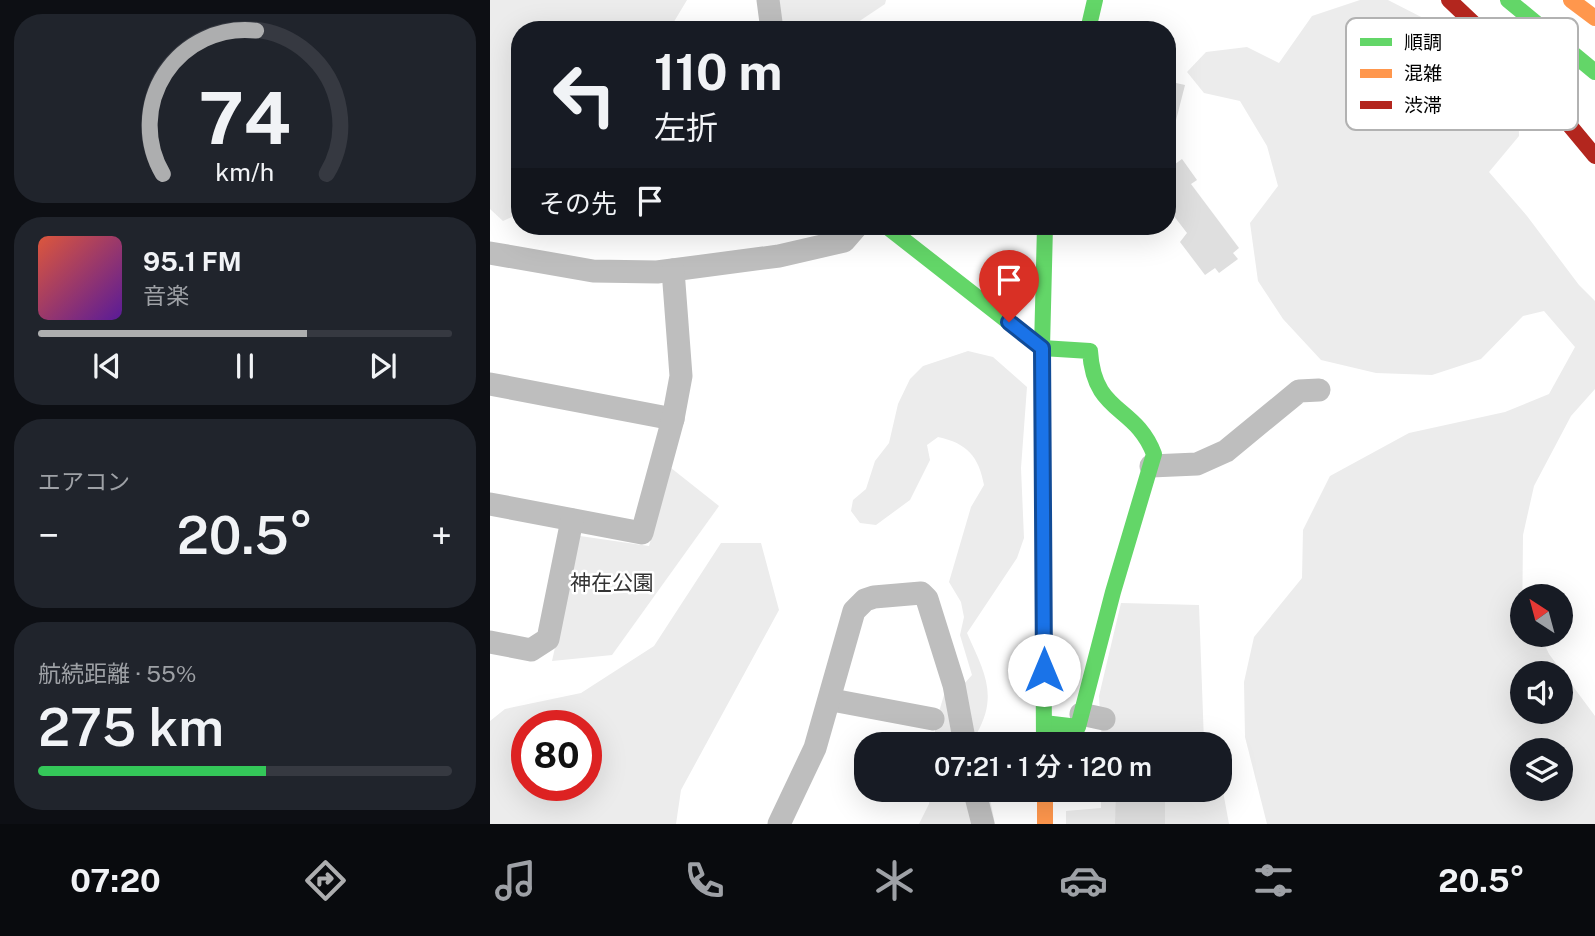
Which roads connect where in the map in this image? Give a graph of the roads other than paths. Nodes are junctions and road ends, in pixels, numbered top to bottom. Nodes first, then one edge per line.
1 (768, 0) edge
2 (1095, 0) edge
3 (1449, 0) edge
4 (1571, 0) edge
5 (1511, 3) edge
6 (1469, 18) edge
7 (1529, 18) edge
8 (1595, 18) edge
9 (771, 21) edge
10 (1090, 21) edge
11 (1578, 58) edge
12 (1595, 72) edge
13 (1574, 130) edge
14 (1595, 156) edge
15 (849, 235) edge
16 (898, 235) edge
17 (1045, 235) edge
18 (1052, 235) edge
19 (490, 253) edge
20 (673, 270) junction
21 (1044, 302) junction
22 (1042, 348) junction
23 (490, 384) edge
24 (1319, 390) dead end
25 (673, 419) junction
26 (1151, 466) junction
27 (490, 505) edge
28 (572, 520) junction
29 (490, 642) edge
30 (832, 700) junction
31 (933, 719) dead end
32 (1044, 723) junction
33 (963, 732) edge
34 (1044, 732) edge
35 (977, 802) edge
36 (1045, 802) edge
37 (779, 824) edge
38 (983, 824) edge
39 (1045, 824) edge

1 - 9 street
2 - 10 main road
3 - 6 main road
4 - 8 main road
5 - 7 main road
11 - 12 main road
13 - 14 main road
15 - 20 street
16 - 22 main road
17 - 21 main road
18 - 21 main road
19 - 20 street
20 - 25 street
21 - 22 main road
22 - 26 main road
22 - 32 main road
23 - 25 street
24 - 26 street
25 - 28 street
26 - 32 main road
27 - 28 street
28 - 29 street
30 - 31 street
30 - 33 street
30 - 37 street
32 - 34 main road
35 - 38 street
36 - 39 main road

